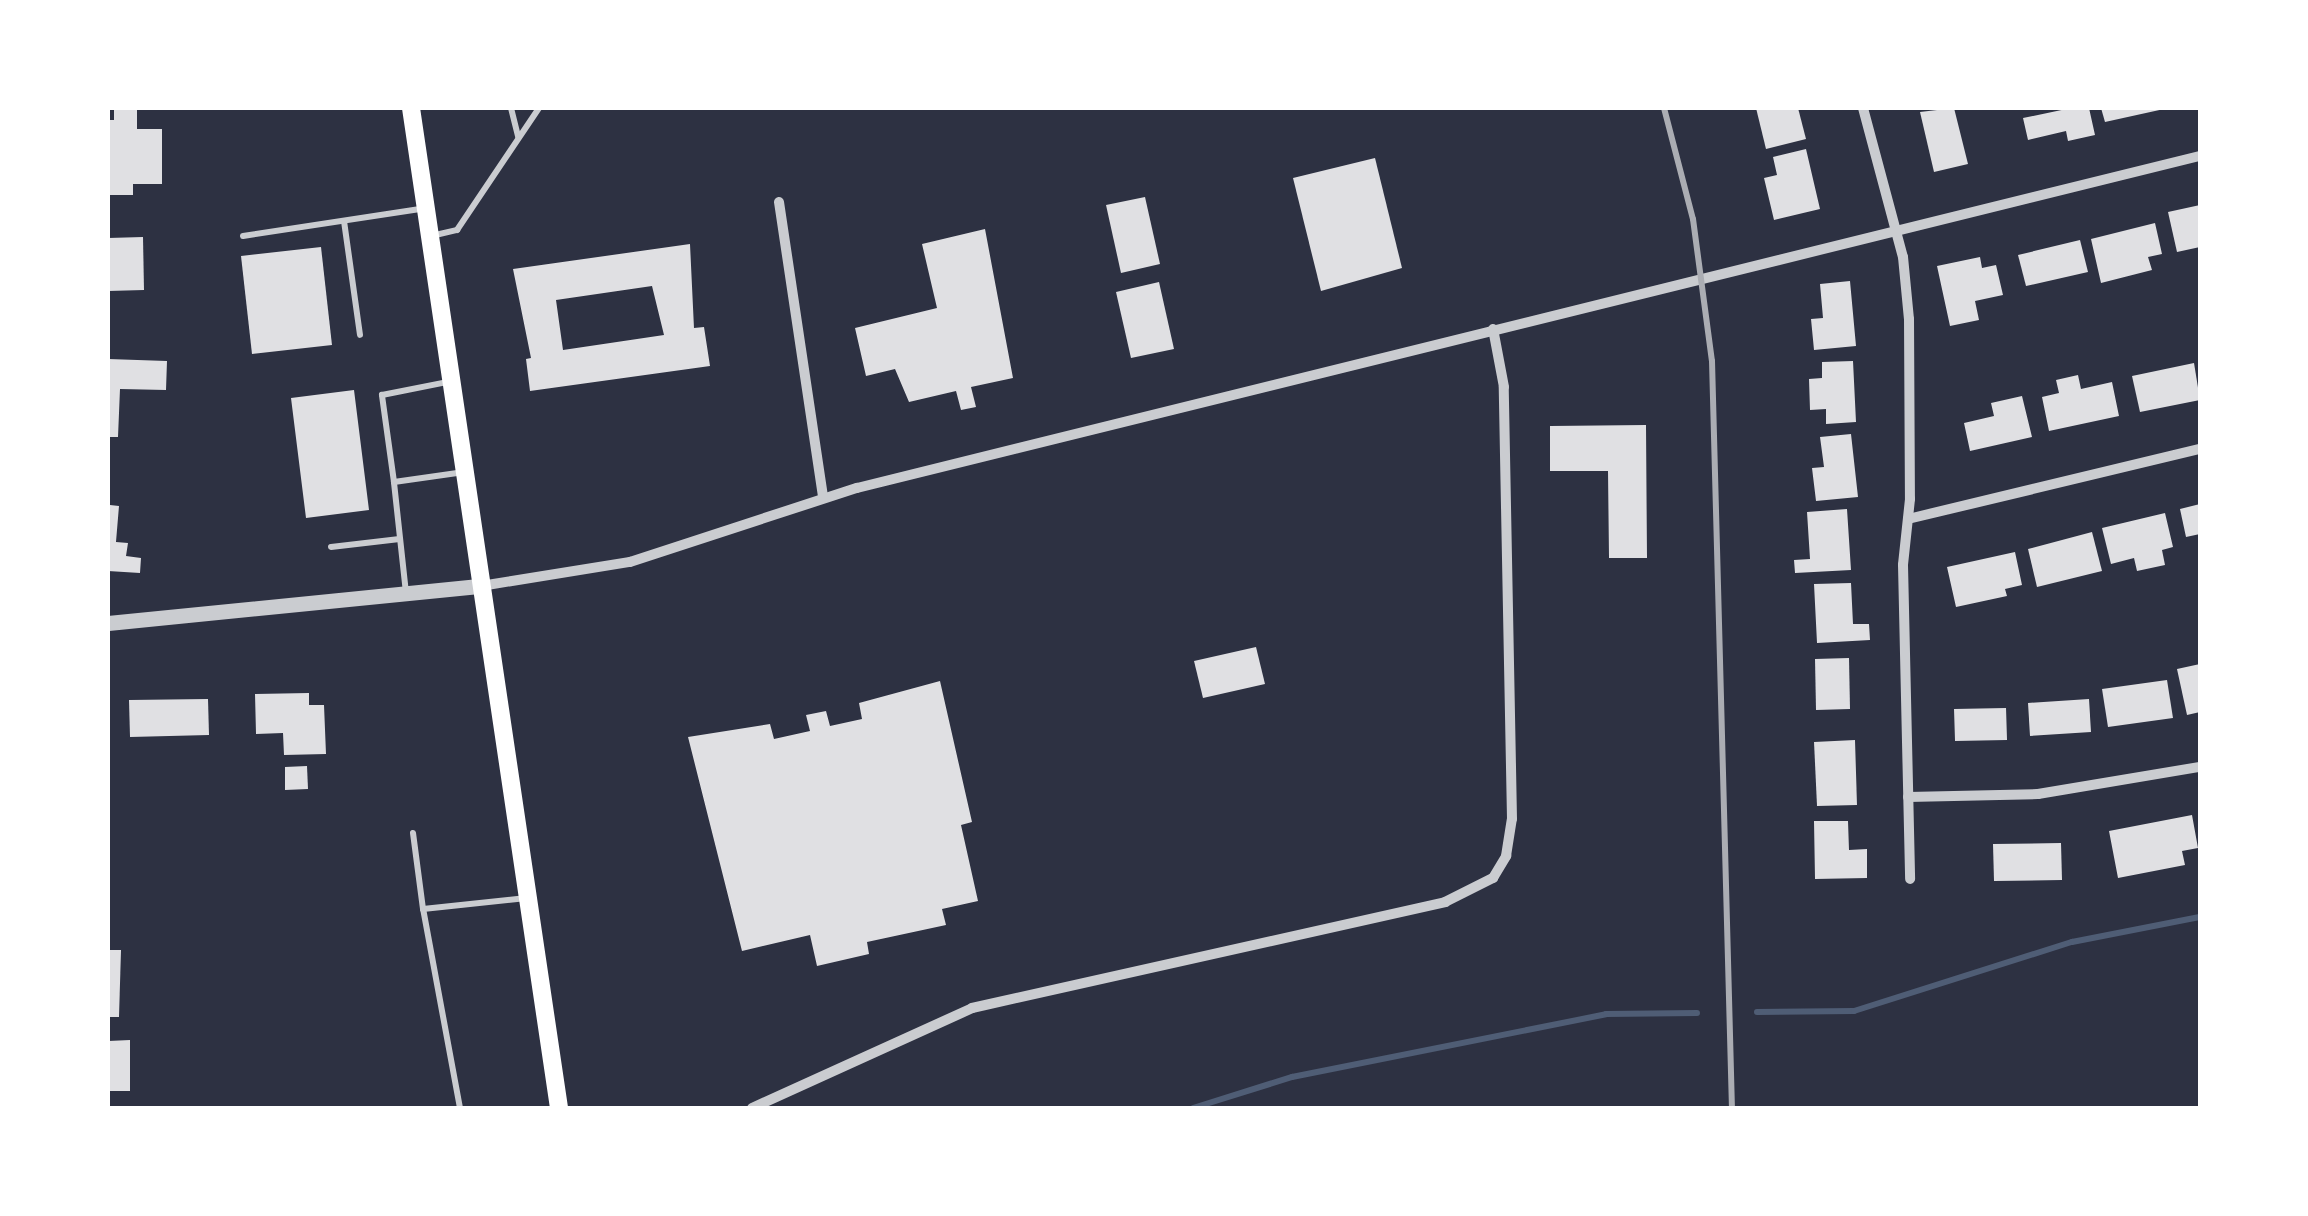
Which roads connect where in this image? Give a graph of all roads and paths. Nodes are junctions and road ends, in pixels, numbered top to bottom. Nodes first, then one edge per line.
1 (411, 108) edge
2 (512, 108) edge
3 (539, 108) edge
4 (1863, 108) edge
5 (518, 139) junction
6 (2200, 156) edge
7 (780, 202) dead end
8 (426, 208) junction
9 (344, 221) junction
10 (1896, 230) junction
11 (243, 236) dead end
12 (430, 236) junction
13 (1493, 329) junction
14 (360, 335) dead end
15 (453, 380) junction
16 (2200, 450) edge
17 (466, 472) junction
18 (394, 482) junction
19 (823, 497) junction
20 (1908, 519) junction
21 (400, 539) junction
22 (330, 547) dead end
23 (481, 586) junction
24 (406, 594) junction
25 (108, 622) edge
26 (2200, 767) edge
27 (1908, 797) junction
28 (413, 834) dead end
29 (1910, 879) dead end
30 (528, 898) junction
31 (423, 909) junction
32 (460, 1108) edge
33 (558, 1108) edge
34 (752, 1108) edge

1 - 8 main road
2 - 5 lane
3 - 5 lane
4 - 10 street
5 - 12 lane
6 - 10 street
7 - 19 street
8 - 9 lane
8 - 12 main road
9 - 11 lane
9 - 14 lane
10 - 13 street
10 - 20 street
12 - 15 main road
13 - 19 street
13 - 34 street
15 - 17 main road
15 - 18 lane
16 - 20 street
17 - 18 lane
17 - 23 main road
18 - 21 lane
19 - 23 street
20 - 27 street
21 - 22 lane
21 - 24 lane
23 - 24 street
23 - 30 main road
24 - 25 street
26 - 27 street
27 - 29 street
28 - 31 lane
30 - 31 lane
30 - 33 main road
31 - 32 lane

